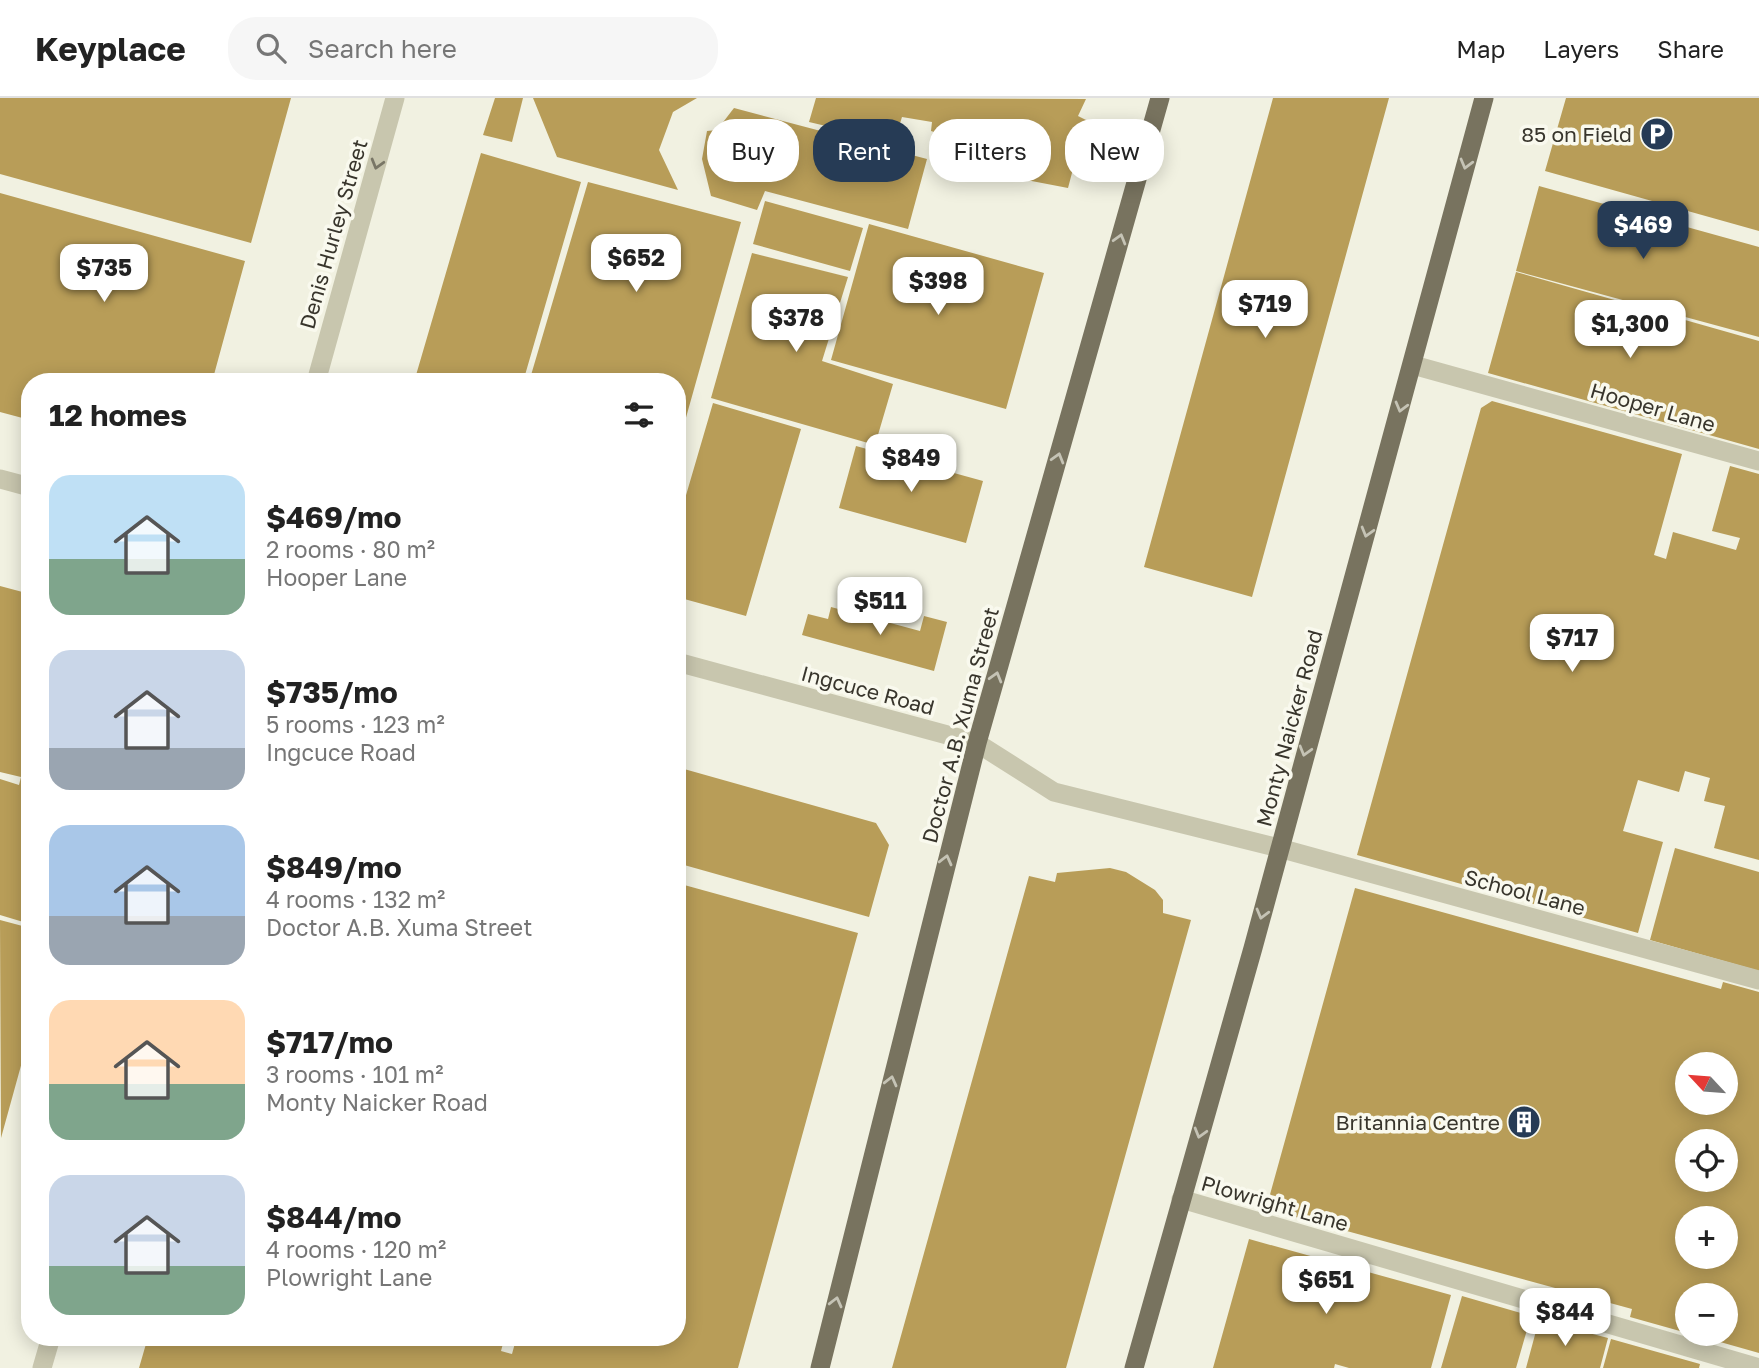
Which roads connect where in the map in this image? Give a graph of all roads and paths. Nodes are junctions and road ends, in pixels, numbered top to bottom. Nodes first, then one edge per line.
1 (395, 98) edge
2 (1160, 98) edge
3 (1484, 98) edge
4 (1413, 365) junction
5 (319, 373) edge
6 (1759, 461) edge
7 (0, 479) edge
8 (21, 485) edge
9 (686, 664) edge
10 (977, 743) junction
11 (1279, 848) junction
12 (1759, 980) edge
13 (1181, 1199) junction
14 (48, 1346) edge
15 (42, 1368) edge
16 (820, 1368) edge
17 (1134, 1368) edge
18 (1759, 1368) edge

1 -> 5 street, Denis Hurley Street
10 -> 2 main road, Doctor A.B. Xuma Street
3 -> 4 main road, Monty Naicker Road
4 - 6 street, Hooper Lane
4 -> 11 main road, Monty Naicker Road
7 - 8 street
9 - 10 street, Ingcuce Road
10 - 11 street, Ingcuce Road
16 -> 10 main road, Doctor A.B. Xuma Street
11 - 12 street, School Lane
11 -> 13 main road, Monty Naicker Road
13 - 17 main road, Monty Naicker Road
13 - 18 street, Plowright Lane
14 - 15 street

